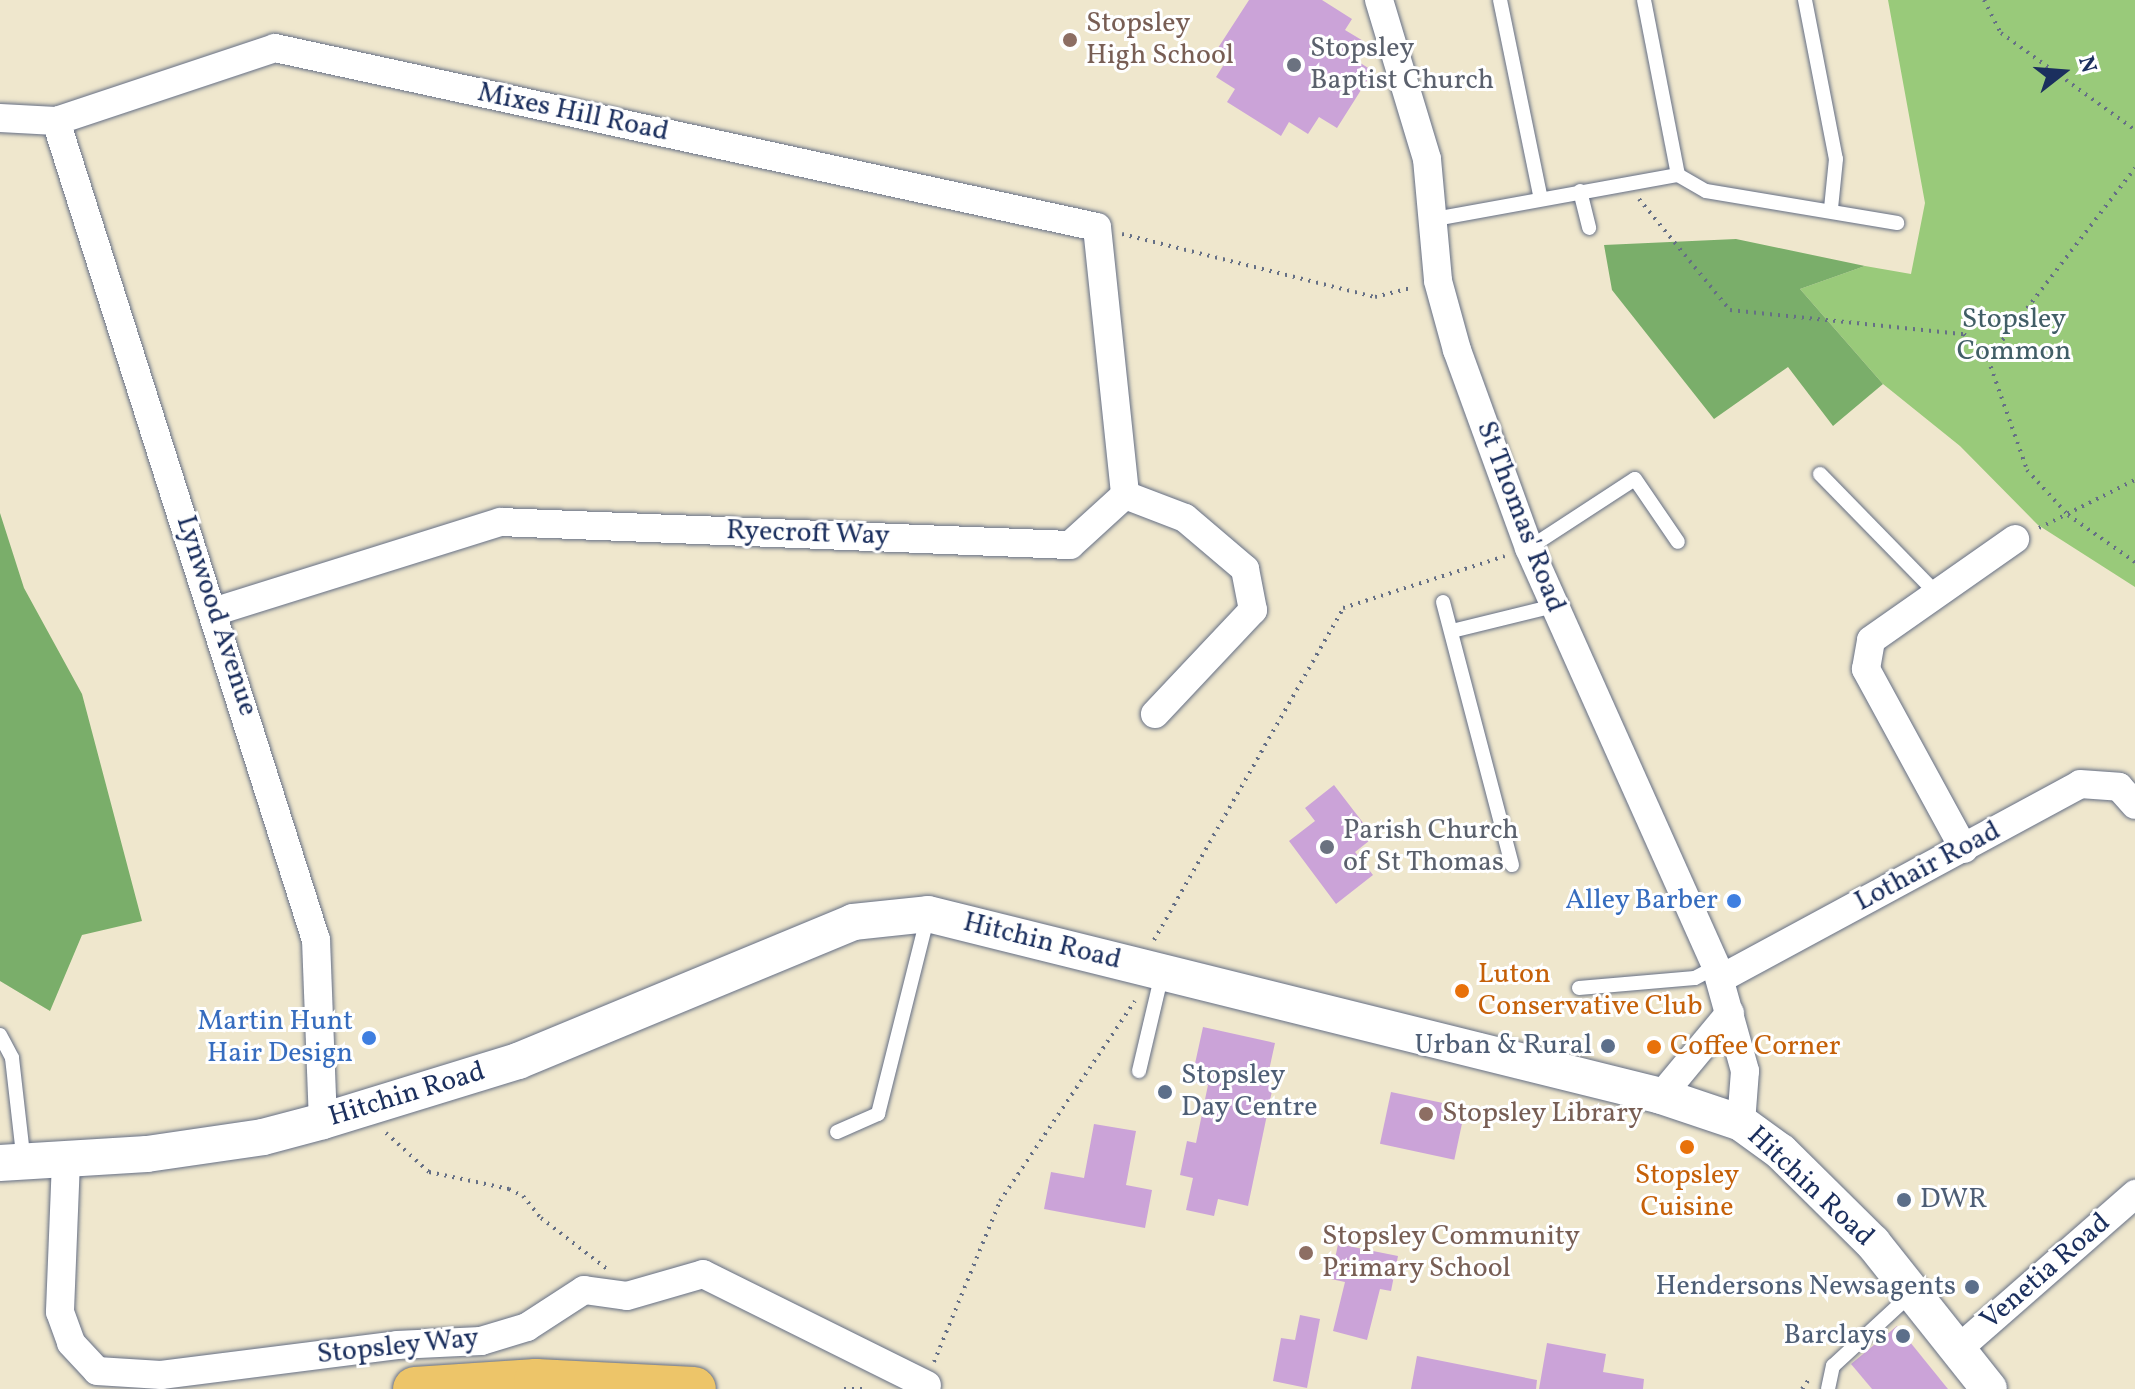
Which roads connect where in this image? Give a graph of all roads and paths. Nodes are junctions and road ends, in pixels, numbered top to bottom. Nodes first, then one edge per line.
1 (1379, 0) edge
2 (1500, 0) edge
3 (1644, 0) edge
4 (1805, 0) edge
5 (1984, 0) edge
6 (0, 118) edge
7 (56, 121) junction
8 (2135, 130) edge
9 (2135, 168) edge
10 (1678, 175) junction
11 (1624, 182) junction
12 (1580, 191) junction
13 (1541, 199) junction
14 (1831, 208) junction
15 (1435, 219) junction
16 (1897, 223) dead end
17 (1097, 227) junction
18 (1589, 228) dead end
19 (1438, 281) junction
20 (1988, 359) junction
21 (1820, 474) dead end
22 (2135, 480) edge
23 (1125, 495) junction
24 (2068, 515) junction
25 (2015, 539) joint
26 (1678, 542) dead end
27 (1529, 548) junction
28 (2135, 562) edge
29 (1934, 591) junction
30 (1443, 602) dead end
31 (1554, 606) junction
32 (216, 611) junction
33 (1452, 631) junction
34 (1155, 714) dead end
35 (2135, 805) edge
36 (1964, 849) junction
37 (1512, 865) dead end
38 (928, 914) junction
39 (1718, 973) junction
40 (1148, 976) junction
41 (1579, 988) dead end
42 (1730, 1013) junction
43 (0, 1035) edge
44 (1139, 1071) dead end
45 (1661, 1096) junction
46 (376, 1106) junction
47 (323, 1121) junction
48 (1741, 1123) junction
49 (837, 1132) dead end
50 (66, 1161) junction
51 (12, 1163) edge
52 (2135, 1194) edge
53 (1912, 1293) junction
54 (627, 1296) junction
55 (1957, 1350) junction
56 (927, 1385) joint
57 (415, 1389) edge
58 (694, 1389) edge
59 (844, 1389) edge
60 (865, 1389) edge
61 (1828, 1389) edge
62 (1989, 1389) edge

1 - 15 street, St Thomas' Road
2 - 13 lane
3 - 10 lane
4 - 14 lane
5 - 8 path
6 - 7 street
7 - 17 street, Mixes Hill Road
7 - 32 street, Lynwood Avenue
9 - 20 path
10 - 11 lane
10 - 14 lane
11 - 12 lane
11 - 20 path
12 - 13 lane
12 - 18 lane
13 - 15 lane
14 - 16 lane
15 - 19 street, St Thomas' Road
17 - 19 path
17 - 23 street
19 - 27 street, St Thomas' Road
20 - 24 path
21 - 29 lane
22 - 24 path
23 - 32 street, Ryecroft Way
23 - 34 street
24 - 25 path
24 - 28 path
25 - 29 street
26 - 27 lane
27 - 31 street, St Thomas' Road
27 - 40 path
29 - 36 street
30 - 33 lane
31 - 33 lane
31 - 39 street, St Thomas' Road
32 - 47 street, Lynwood Avenue
33 - 37 lane
35 - 36 street, Lothair Road
36 - 39 street, Lothair Road
38 - 40 street, Hitchin Road
38 - 46 street, Hitchin Road
38 - 49 lane
39 - 41 lane
39 - 42 street, St Thomas' Road
40 - 44 lane
40 - 45 street, Hitchin Road
40 - 56 path
42 - 45 street
42 - 48 street, St Thomas' Road
43 - 51 lane
45 - 48 street, Hitchin Road
46 - 47 street, Hitchin Road
46 - 54 path
47 - 50 street, Hitchin Road
48 - 53 street, Hitchin Road
50 - 51 street, Hitchin Road
50 - 54 street, Stopsley Way
52 - 55 street, Venetia Road
53 - 55 street, Hitchin Road
53 - 61 lane
54 - 56 street, Stopsley Way
55 - 62 street, Hitchin Road
57 - 58 main road, Stopsley Way
59 - 60 path

